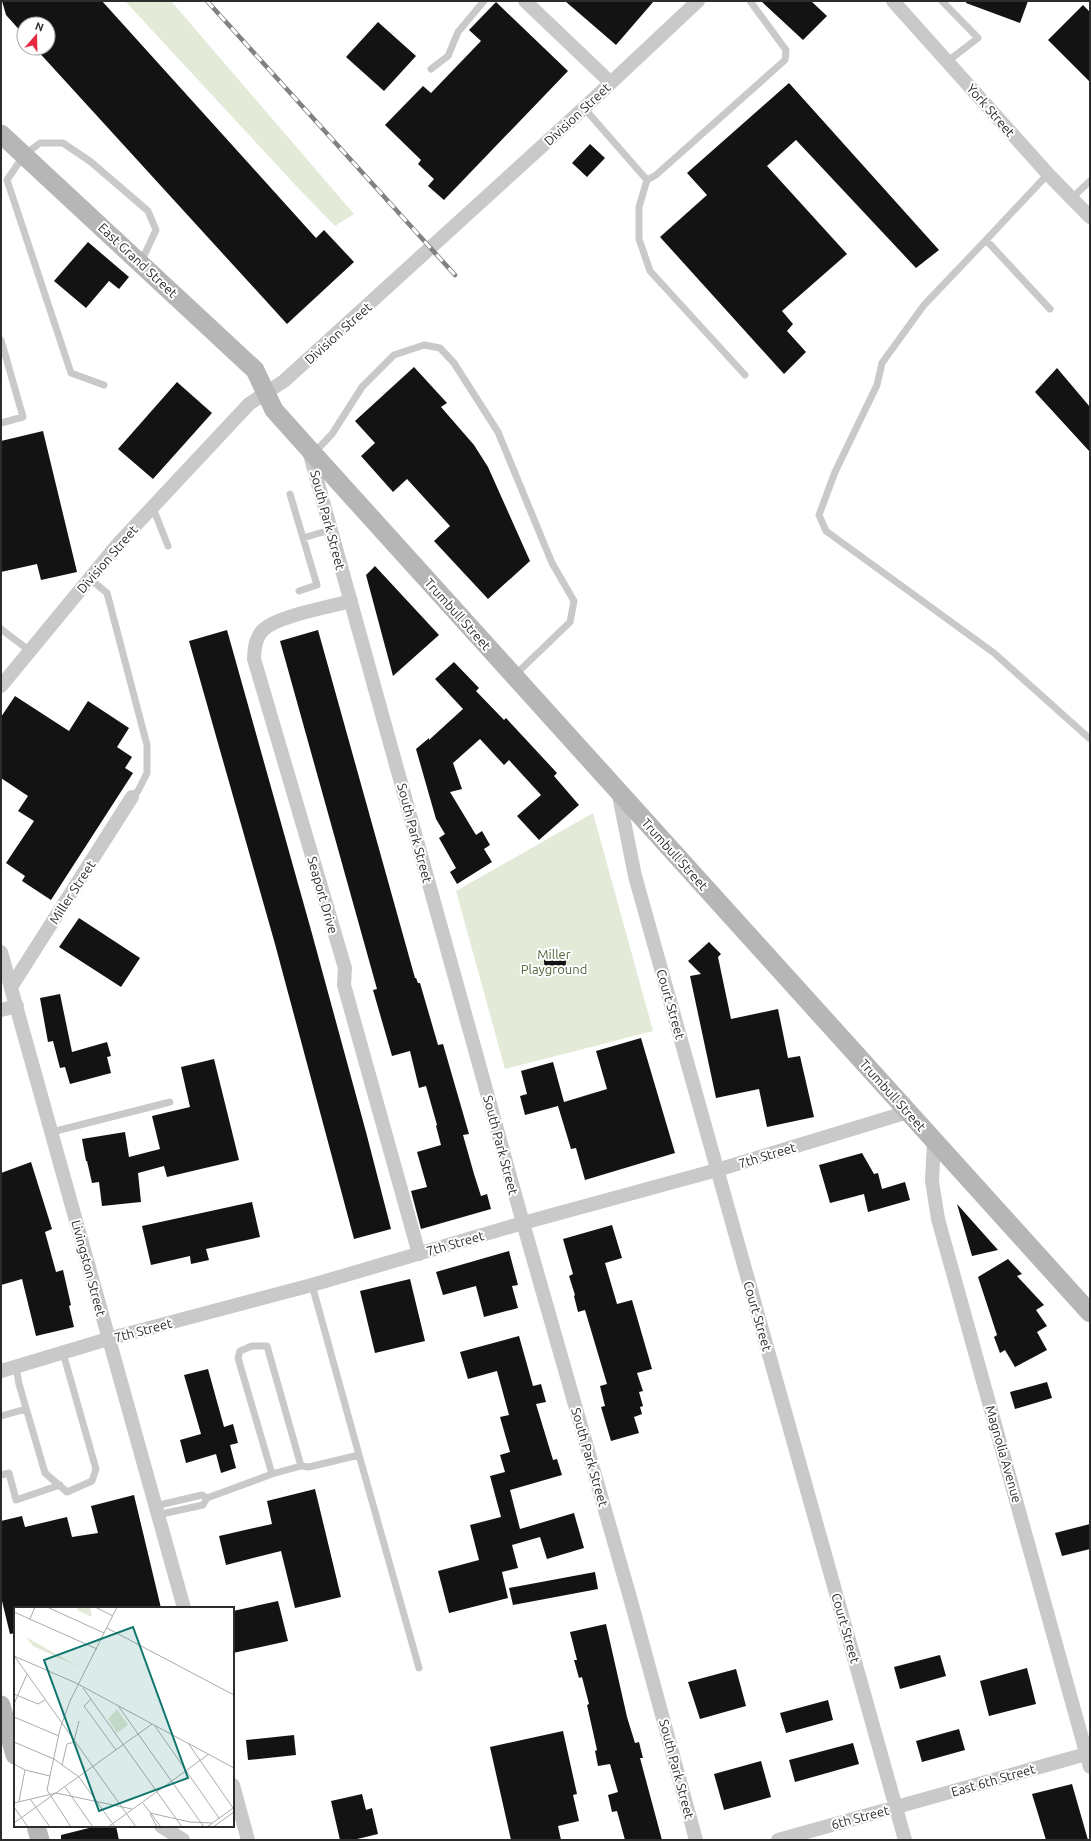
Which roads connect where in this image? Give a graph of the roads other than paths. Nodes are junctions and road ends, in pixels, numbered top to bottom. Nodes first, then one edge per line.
1 (484, 1) edge
2 (525, 1) edge
3 (698, 1) edge
4 (750, 1) edge
5 (893, 1) edge
6 (942, 1) edge
7 (948, 61) junction
8 (431, 69) dead end
9 (611, 83) junction
10 (584, 108) junction
11 (1, 134) edge
12 (24, 155) junction
13 (1048, 174) junction
14 (647, 180) junction
15 (1090, 181) edge
16 (1072, 198) junction
17 (1090, 217) edge
18 (986, 240) junction
19 (141, 262) junction
20 (1050, 308) dead end
21 (1, 340) edge
22 (745, 375) dead end
23 (104, 386) dead end
24 (266, 392) junction
25 (1, 423) edge
26 (311, 451) junction
27 (290, 494) dead end
28 (153, 508) junction
29 (330, 530) junction
30 (304, 538) junction
31 (168, 546) dead end
32 (90, 579) junction
33 (299, 591) dead end
34 (351, 601) junction
35 (1, 629) edge
36 (30, 651) junction
37 (514, 676) junction
38 (1, 686) edge
39 (1090, 739) edge
40 (618, 791) junction
41 (132, 797) joint
42 (1, 952) edge
43 (11, 987) junction
44 (17, 1006) junction
45 (1, 1010) edge
46 (170, 1102) dead end
47 (908, 1112) junction
48 (52, 1132) junction
49 (934, 1140) junction
50 (717, 1170) junction
51 (523, 1223) junction
52 (419, 1254) junction
53 (312, 1285) junction
54 (1090, 1312) edge
55 (108, 1339) junction
56 (63, 1353) junction
57 (16, 1367) junction
58 (1, 1371) edge
59 (26, 1409) junction
60 (1, 1416) edge
61 (359, 1455) junction
62 (301, 1466) junction
63 (272, 1474) junction
64 (1, 1475) edge
65 (60, 1485) junction
66 (156, 1510) junction
67 (184, 1607) edge
68 (419, 1668) dead end
69 (1, 1705) edge
70 (8, 1729) edge
71 (14, 1751) edge
72 (1089, 1758) edge
73 (234, 1789) edge
74 (896, 1808) junction
75 (36, 1827) edge
76 (163, 1827) edge
77 (40, 1840) edge
78 (183, 1840) edge
79 (248, 1840) edge
80 (696, 1840) edge
81 (778, 1840) edge
82 (905, 1840) edge

1 - 8 lane
2 - 9 street
3 - 9 street, Division Street
4 - 14 lane
5 - 7 street, York Street
6 - 7 lane
7 - 13 street, York Street
9 - 10 street, Division Street
10 - 14 lane
10 - 24 street, Division Street
11 - 12 street, East Grand Street
12 - 19 street, East Grand Street
12 - 19 lane
12 - 23 lane
13 - 16 street, York Street
13 - 18 lane
14 - 22 lane
15 - 16 lane
16 - 17 street, York Street
18 - 20 lane
18 - 39 lane
19 - 24 street, East Grand Street
21 - 25 lane
24 - 26 street, Trumbull Street
24 - 28 street, Division Street
26 - 29 street, South Park Street
26 - 37 street, Trumbull Street
26 - 37 lane
27 - 30 lane
28 - 31 lane
28 - 32 street, Division Street
29 - 30 lane
29 - 34 street, South Park Street
30 - 33 lane
32 - 36 street, Division Street
32 - 41 lane
34 - 51 street, South Park Street
34 - 52 street, Seaport Drive
35 - 36 lane
36 - 38 street, Division Street
37 - 40 street, Trumbull Street
40 - 47 street, Trumbull Street
40 - 50 street, Court Street
41 - 43 street, Miller Street
42 - 43 street, Livingston Street
43 - 44 street, Livingston Street
44 - 45 street
44 - 48 street, Livingston Street
46 - 48 lane
47 - 49 street, Trumbull Street
47 - 50 street, 7th Street
48 - 55 street, Livingston Street
49 - 54 street, Trumbull Street
49 - 72 street, Magnolia Avenue
50 - 51 street, 7th Street
50 - 74 street, Court Street
51 - 52 street, 7th Street
51 - 80 street, South Park Street
52 - 53 street, 7th Street
53 - 55 street, 7th Street
53 - 61 lane
55 - 56 street, 7th Street
55 - 66 street, Livingston Street
56 - 57 street, 7th Street
56 - 65 lane
57 - 58 street, 7th Street
57 - 59 lane
59 - 60 lane
59 - 65 lane
61 - 62 lane
61 - 68 lane
62 - 63 lane
62 - 63 lane
63 - 66 lane
64 - 65 lane
66 - 67 street, Livingston Street
69 - 70 street
70 - 71 street
72 - 74 street, East 6th Street
73 - 79 street
74 - 81 street, 6th Street
74 - 82 street, Court Street
75 - 77 street
76 - 78 street

